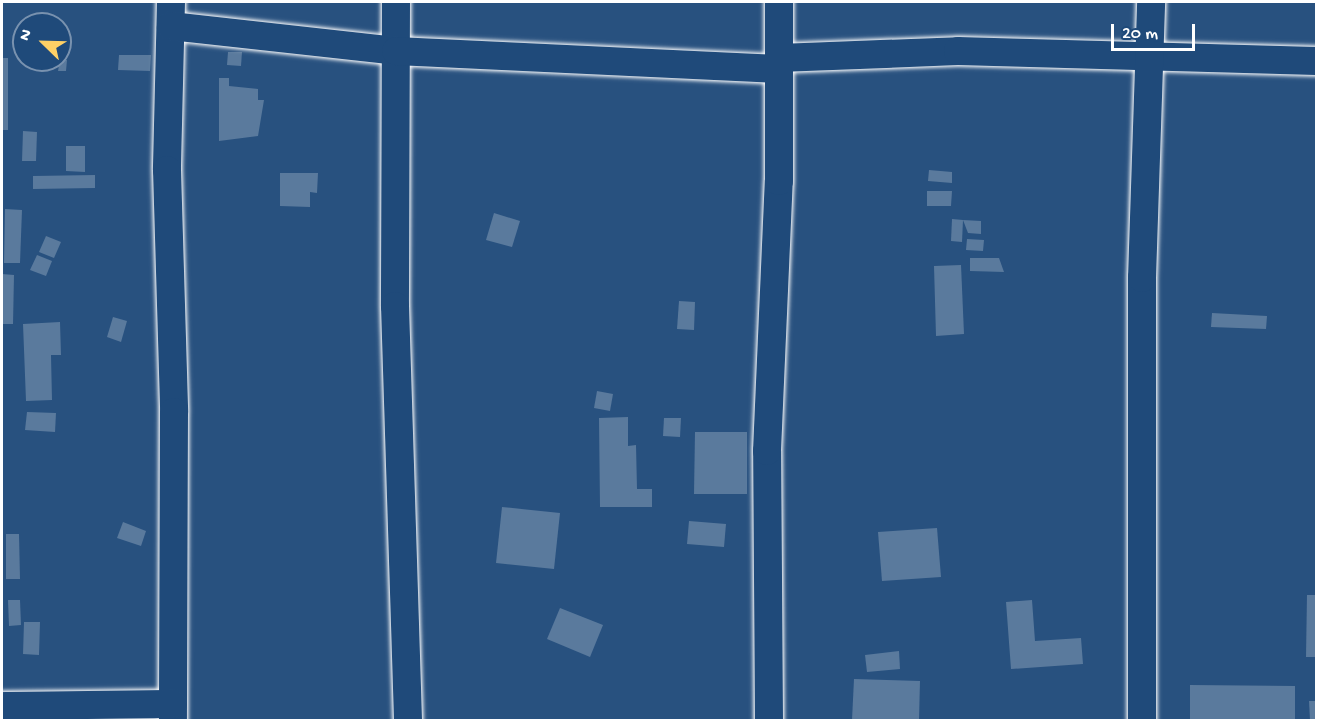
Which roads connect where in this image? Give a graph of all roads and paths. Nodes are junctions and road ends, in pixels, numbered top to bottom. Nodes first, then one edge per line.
1 (396, 2) edge
2 (778, 2) edge
3 (1151, 2) edge
4 (171, 14) edge
5 (396, 51) junction
6 (1150, 56) junction
7 (1317, 61) edge
8 (779, 63) junction
9 (2, 706) edge
10 (173, 712) edge
11 (408, 720) edge
12 (769, 720) edge
13 (1142, 720) edge

1 - 5 street
2 - 8 street
3 - 6 street
4 - 5 street
4 - 10 street
5 - 8 street
5 - 11 street
6 - 7 street
6 - 8 street
6 - 13 street
8 - 12 street
9 - 10 street

